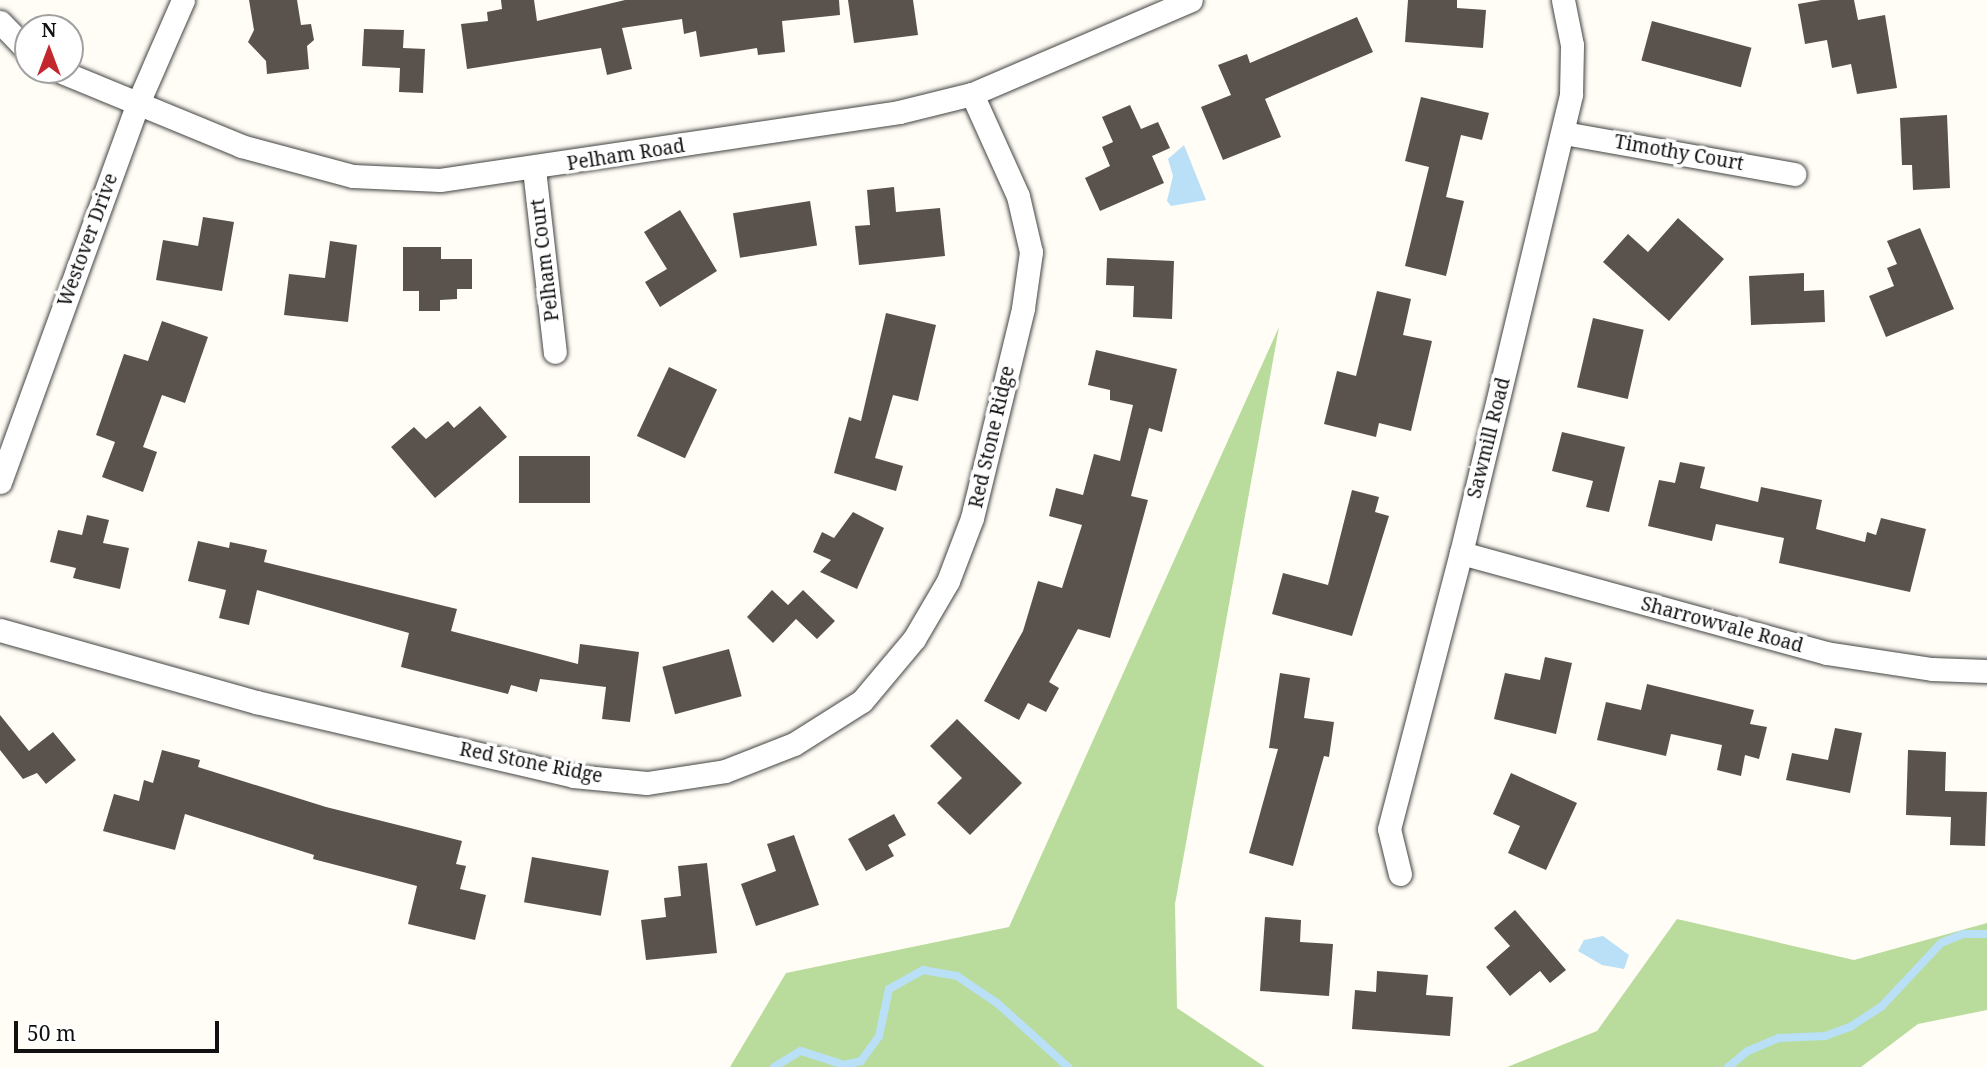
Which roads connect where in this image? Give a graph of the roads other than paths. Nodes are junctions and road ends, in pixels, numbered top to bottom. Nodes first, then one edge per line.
1 (183, 0) edge
2 (1191, 0) edge
3 (1563, 0) edge
4 (0, 22) edge
5 (14, 36) edge
6 (84, 81) edge
7 (972, 94) junction
8 (138, 103) junction
9 (1564, 133) junction
10 (534, 169) junction
11 (1794, 174) dead end
12 (555, 352) dead end
13 (0, 482) edge
14 (1461, 553) junction
15 (0, 630) edge
16 (1987, 671) edge
17 (1401, 874) dead end

1 - 8 street, Westover Drive
2 - 7 street, Pelham Road
3 - 9 street, Sawmill Road
4 - 5 street
6 - 8 street, Pelham Road
7 - 10 street, Pelham Road
7 - 15 street, Red Stone Ridge
8 - 10 street, Pelham Road
8 - 13 street, Westover Drive
9 - 11 street, Timothy Court
9 - 14 street, Sawmill Road
10 - 12 street, Pelham Court
14 - 16 street, Sharrowvale Road
14 - 17 street, Sawmill Road

